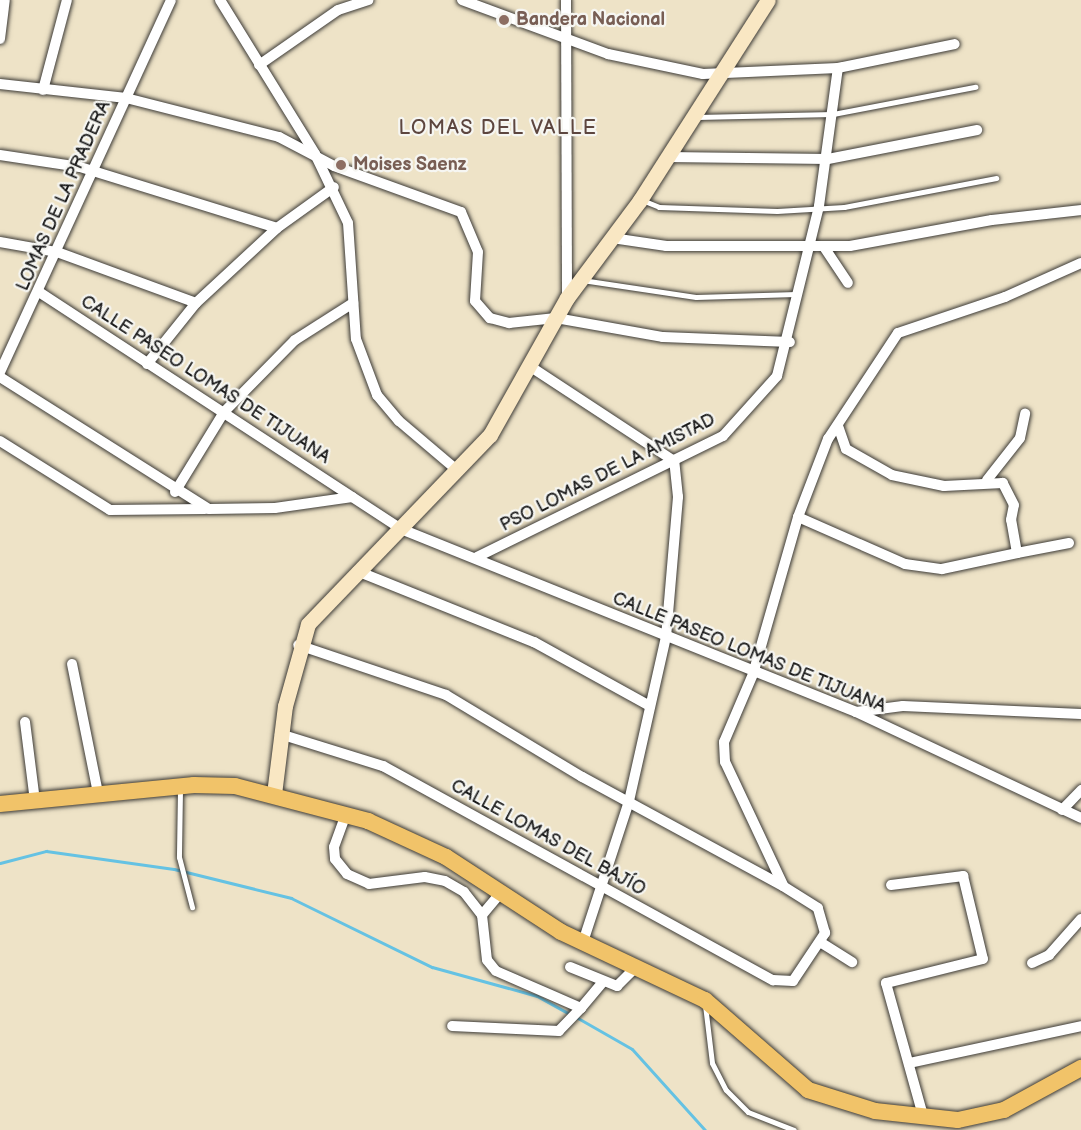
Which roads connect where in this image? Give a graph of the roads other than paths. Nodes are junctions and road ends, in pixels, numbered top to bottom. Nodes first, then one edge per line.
1 (5, 0) edge
2 (67, 0) edge
3 (171, 0) edge
4 (220, 0) edge
5 (368, 0) edge
6 (462, 0) edge
7 (566, 0) edge
8 (768, 0) edge
9 (0, 39) edge
10 (565, 40) junction
11 (955, 44) dead end
12 (259, 65) junction
13 (838, 68) junction
14 (721, 73) junction
15 (0, 84) edge
16 (975, 87) dead end
17 (43, 90) junction
18 (126, 98) junction
19 (833, 114) junction
20 (695, 117) junction
21 (977, 130) dead end
22 (315, 154) junction
23 (0, 155) edge
24 (667, 157) junction
25 (828, 159) junction
26 (93, 172) junction
27 (996, 178) dead end
28 (334, 187) junction
29 (640, 200) junction
30 (819, 206) junction
31 (1081, 210) edge
32 (277, 228) junction
33 (612, 238) junction
34 (0, 242) edge
35 (824, 247) junction
36 (810, 248) junction
37 (57, 252) junction
38 (1081, 263) edge
39 (580, 280) junction
40 (848, 283) dead end
41 (39, 292) junction
42 (800, 294) junction
43 (567, 298) junction
44 (196, 303) junction
45 (353, 303) junction
46 (556, 318) junction
47 (790, 342) junction
48 (6, 350) edge
49 (147, 364) junction
50 (531, 367) junction
51 (0, 372) edge
52 (0, 377) edge
53 (224, 412) junction
54 (1024, 414) dead end
55 (838, 426) junction
56 (0, 441) edge
57 (674, 461) junction
58 (458, 471) junction
59 (987, 480) junction
60 (175, 492) junction
61 (352, 497) junction
62 (209, 509) junction
63 (798, 517) junction
64 (401, 529) junction
65 (1069, 543) dead end
66 (1017, 553) junction
67 (477, 557) junction
68 (357, 571) junction
69 (666, 637) junction
70 (298, 645) junction
71 (72, 664) dead end
72 (753, 674) junction
73 (650, 706) junction
74 (856, 712) junction
75 (1081, 714) edge
76 (25, 722) dead end
77 (280, 734) junction
78 (180, 786) junction
79 (1081, 790) edge
80 (98, 793) junction
81 (274, 794) junction
82 (35, 801) junction
83 (628, 801) junction
84 (0, 804) edge
85 (1062, 810) junction
86 (346, 814) junction
87 (1081, 818) edge
88 (891, 885) dead end
89 (783, 886) junction
90 (602, 888) junction
91 (501, 892) junction
92 (192, 907) dead end
93 (482, 915) junction
94 (1081, 919) edge
95 (583, 942) junction
96 (820, 942) junction
97 (852, 962) dead end
98 (1032, 963) dead end
99 (637, 966) junction
100 (570, 968) dead end
101 (603, 982) junction
102 (705, 1000) junction
103 (581, 1008) junction
104 (452, 1026) dead end
105 (1081, 1026) edge
106 (909, 1063) junction
107 (1081, 1068) edge
108 (924, 1119) junction
109 (794, 1130) edge

1 - 9 street
2 - 17 street
3 - 18 street, LOMAS DE LA PRADERA
4 - 12 street
5 - 12 street
6 - 10 street
7 - 10 street
8 - 14 street
10 - 14 street
10 - 43 street
11 - 13 street
12 - 22 street
13 - 14 street
13 - 19 street, PSO LOMAS DE LA AMISTAD
14 - 20 street
15 - 17 street
16 - 19 lane
17 - 18 street
18 - 22 street
18 - 26 street, LOMAS DE LA PRADERA
19 - 20 lane
19 - 25 street, PSO LOMAS DE LA AMISTAD
20 - 24 street
21 - 25 street
22 - 28 street
22 - 46 street
23 - 26 street
24 - 25 street
24 - 29 street
25 - 30 street, PSO LOMAS DE LA AMISTAD
26 - 32 street
26 - 37 street, LOMAS DE LA PRADERA
27 - 30 lane
28 - 32 street
28 - 45 street
29 - 30 lane
29 - 33 street
30 - 36 street, PSO LOMAS DE LA AMISTAD
31 - 35 street
32 - 44 street
33 - 36 street
33 - 39 street
34 - 37 street
35 - 36 street
35 - 40 street
36 - 42 street, PSO LOMAS DE LA AMISTAD
37 - 41 street, LOMAS DE LA PRADERA
37 - 44 street
38 - 55 street
39 - 42 lane
39 - 43 street
41 - 48 street, LOMAS DE LA PRADERA
41 - 49 street, CALLE PASEO LOMAS DE TIJUANA
42 - 47 street, PSO LOMAS DE LA AMISTAD
43 - 46 street
44 - 49 street
45 - 53 street
45 - 58 street
46 - 47 street
46 - 50 street
47 - 57 street, PSO LOMAS DE LA AMISTAD
48 - 51 street, LOMAS DE LA PRADERA
49 - 53 street, CALLE PASEO LOMAS DE TIJUANA
50 - 57 street
50 - 58 street
52 - 60 street
53 - 60 street
53 - 61 street, CALLE PASEO LOMAS DE TIJUANA
54 - 59 street
55 - 59 street
55 - 63 street
56 - 62 street
57 - 67 street, PSO LOMAS DE LA AMISTAD
57 - 69 street
58 - 64 street
59 - 66 street
60 - 62 street
61 - 62 street
61 - 64 street, CALLE PASEO LOMAS DE TIJUANA
63 - 66 street
63 - 72 street
64 - 67 street, CALLE PASEO LOMAS DE TIJUANA
64 - 68 street
65 - 66 street
67 - 69 street, CALLE PASEO LOMAS DE TIJUANA
68 - 70 street
68 - 73 street
69 - 72 street, CALLE PASEO LOMAS DE TIJUANA
69 - 73 street
70 - 77 street
70 - 83 street
71 - 80 street
72 - 74 street, CALLE PASEO LOMAS DE TIJUANA
72 - 89 street
73 - 83 street
74 - 75 street
74 - 85 street, CALLE PASEO LOMAS DE TIJUANA
76 - 82 street
77 - 81 street
77 - 90 street, CALLE LOMAS DEL BAJÍO
78 - 80 main road
78 - 81 main road
78 - 92 lane
79 - 85 street
80 - 82 main road
81 - 86 main road
82 - 84 main road
83 - 89 street
83 - 90 street
85 - 87 street, CALLE PASEO LOMAS DE TIJUANA
86 - 91 main road
86 - 93 street
88 - 106 street
89 - 96 street
90 - 95 street
90 - 96 street, CALLE LOMAS DEL BAJÍO
91 - 93 street
91 - 95 main road
93 - 103 street
94 - 98 street
95 - 99 main road
96 - 97 street
99 - 101 street
99 - 102 main road
100 - 101 street
101 - 103 street
102 - 108 main road
102 - 109 lane
103 - 104 street
105 - 106 street
106 - 108 street
107 - 108 main road

